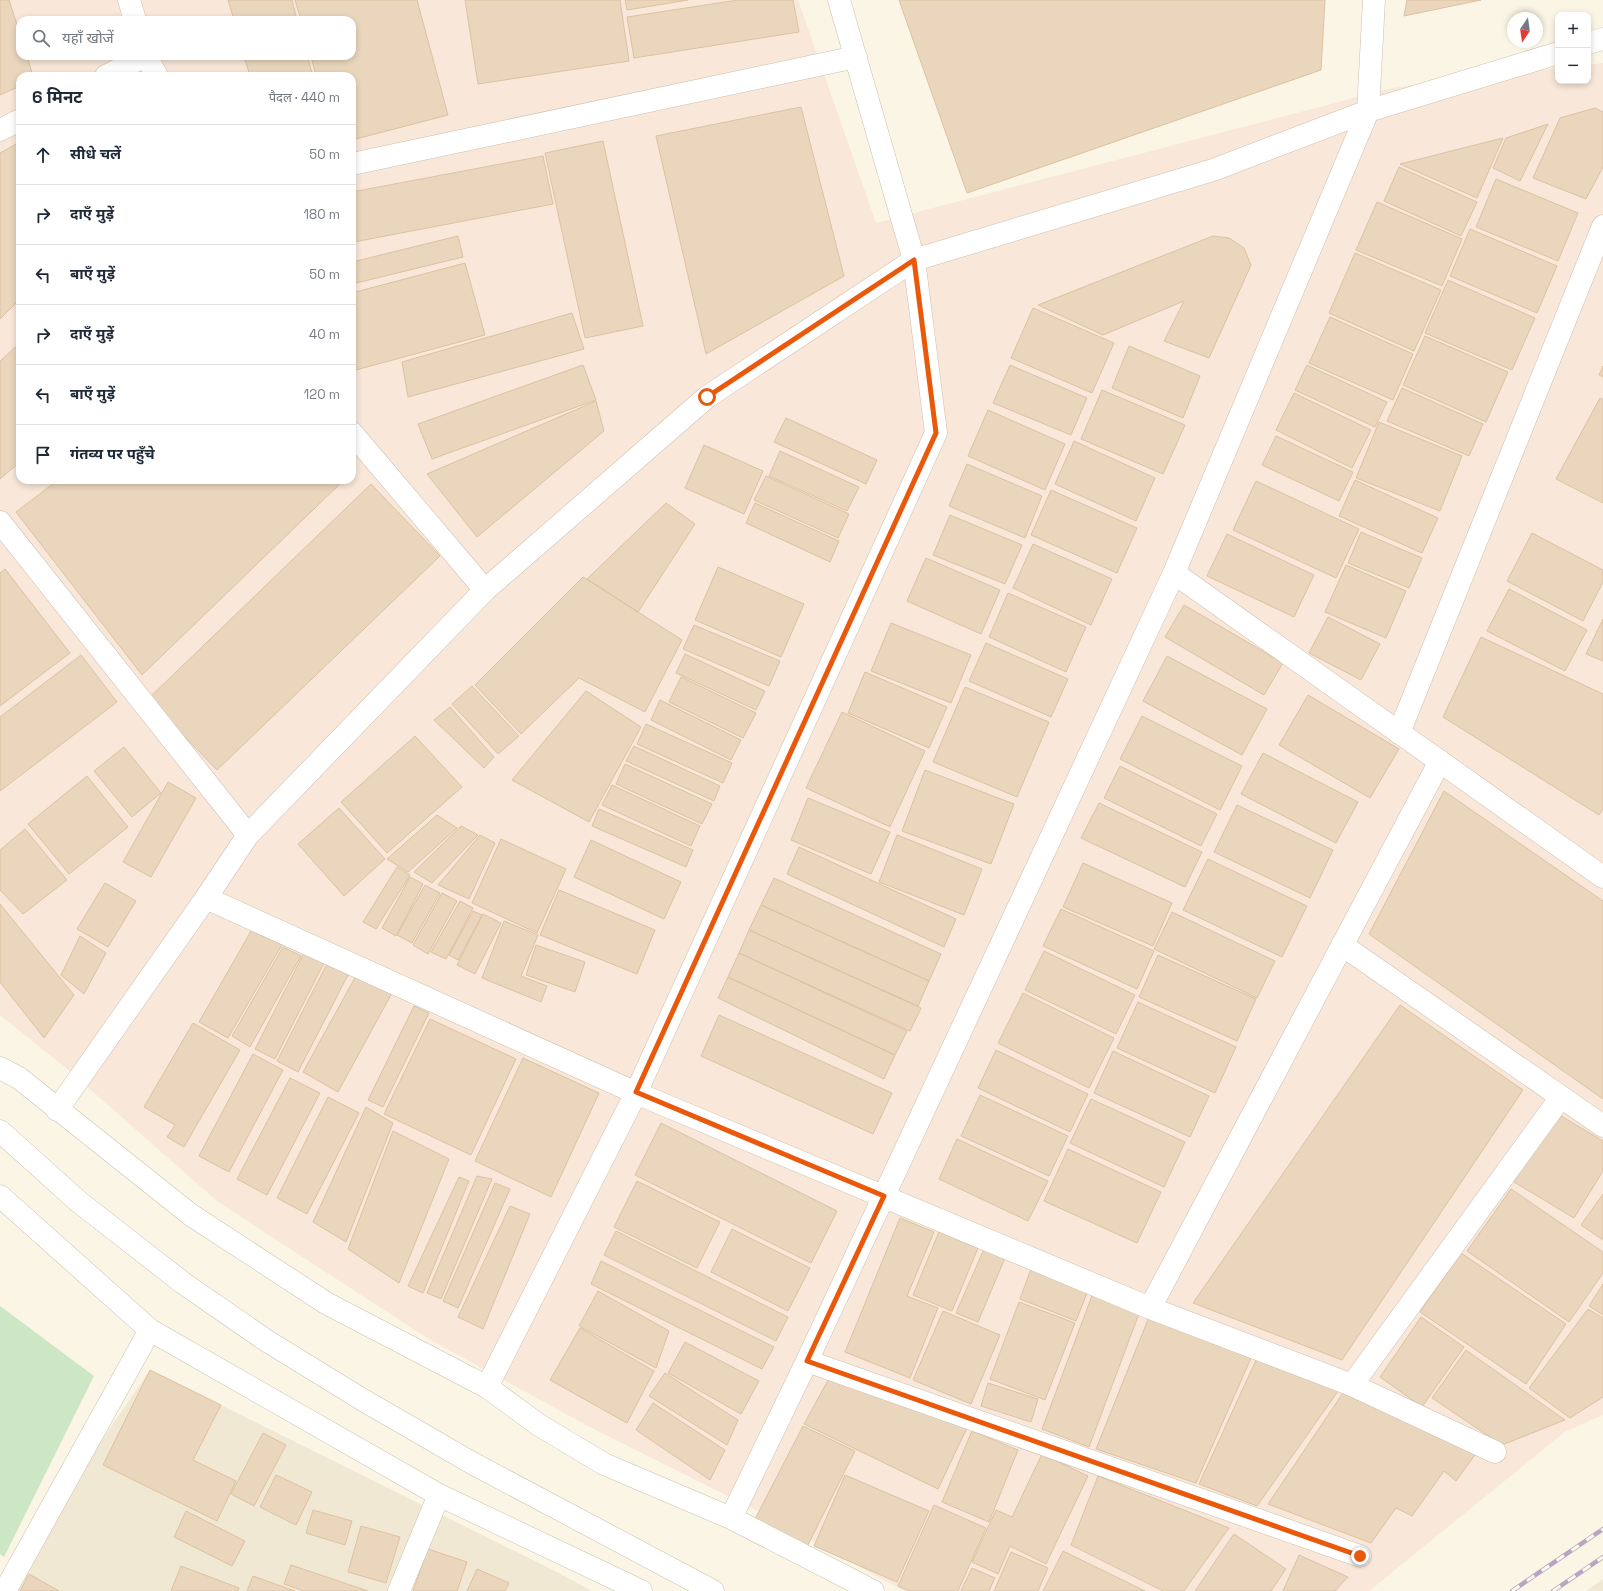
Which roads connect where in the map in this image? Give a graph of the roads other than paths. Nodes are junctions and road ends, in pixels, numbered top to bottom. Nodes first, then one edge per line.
1 (129, 0) edge
2 (839, 0) edge
3 (1374, 0) edge
4 (134, 16) edge
5 (1555, 53) edge
6 (856, 57) junction
7 (137, 60) edge
8 (147, 60) edge
9 (114, 72) edge
10 (155, 72) edge
11 (1368, 111) junction
12 (16, 122) edge
13 (0, 130) edge
14 (356, 163) edge
15 (1603, 226) edge
16 (914, 260) junction
17 (356, 438) edge
18 (0, 522) edge
19 (1174, 573) junction
20 (485, 590) junction
21 (1399, 733) junction
22 (1440, 761) junction
23 (248, 835) junction
24 (1603, 877) edge
25 (206, 898) junction
26 (1342, 945) junction
27 (0, 1068) edge
28 (636, 1092) junction
29 (1561, 1097) junction
30 (57, 1110) junction
31 (1603, 1126) edge
32 (0, 1131) edge
33 (0, 1196) edge
34 (884, 1196) junction
35 (1150, 1308) junction
36 (150, 1330) junction
37 (807, 1361) junction
38 (1352, 1385) junction
39 (487, 1387) junction
40 (1495, 1452) dead end
41 (438, 1495) junction
42 (731, 1518) junction
43 (1360, 1556) dead end
44 (5, 1591) edge
45 (399, 1591) edge
46 (641, 1591) edge
47 (713, 1591) edge
48 (873, 1591) edge

1 - 4 street
2 - 6 street
3 - 11 street
5 - 11 street
6 - 14 street
6 - 16 street
7 - 9 street
8 - 10 street
11 - 16 street
11 - 19 street
12 - 13 street
15 - 21 street
16 - 20 street
16 - 28 street
17 - 20 street
18 - 23 street
19 - 21 street
19 - 34 street
20 - 23 street
21 - 22 street
22 - 24 street
22 - 26 street
23 - 25 street
25 - 28 street
25 - 30 street
26 - 29 street
26 - 35 street
27 - 30 street
28 - 34 street
28 - 39 street
29 - 31 street
29 - 38 street
30 - 39 street
32 - 47 street
33 - 36 street
34 - 35 street
34 - 37 street
35 - 38 street
36 - 41 street
36 - 44 street
37 - 42 street
37 - 43 street
38 - 40 street
39 - 42 street
41 - 45 street
41 - 46 street
42 - 48 street

